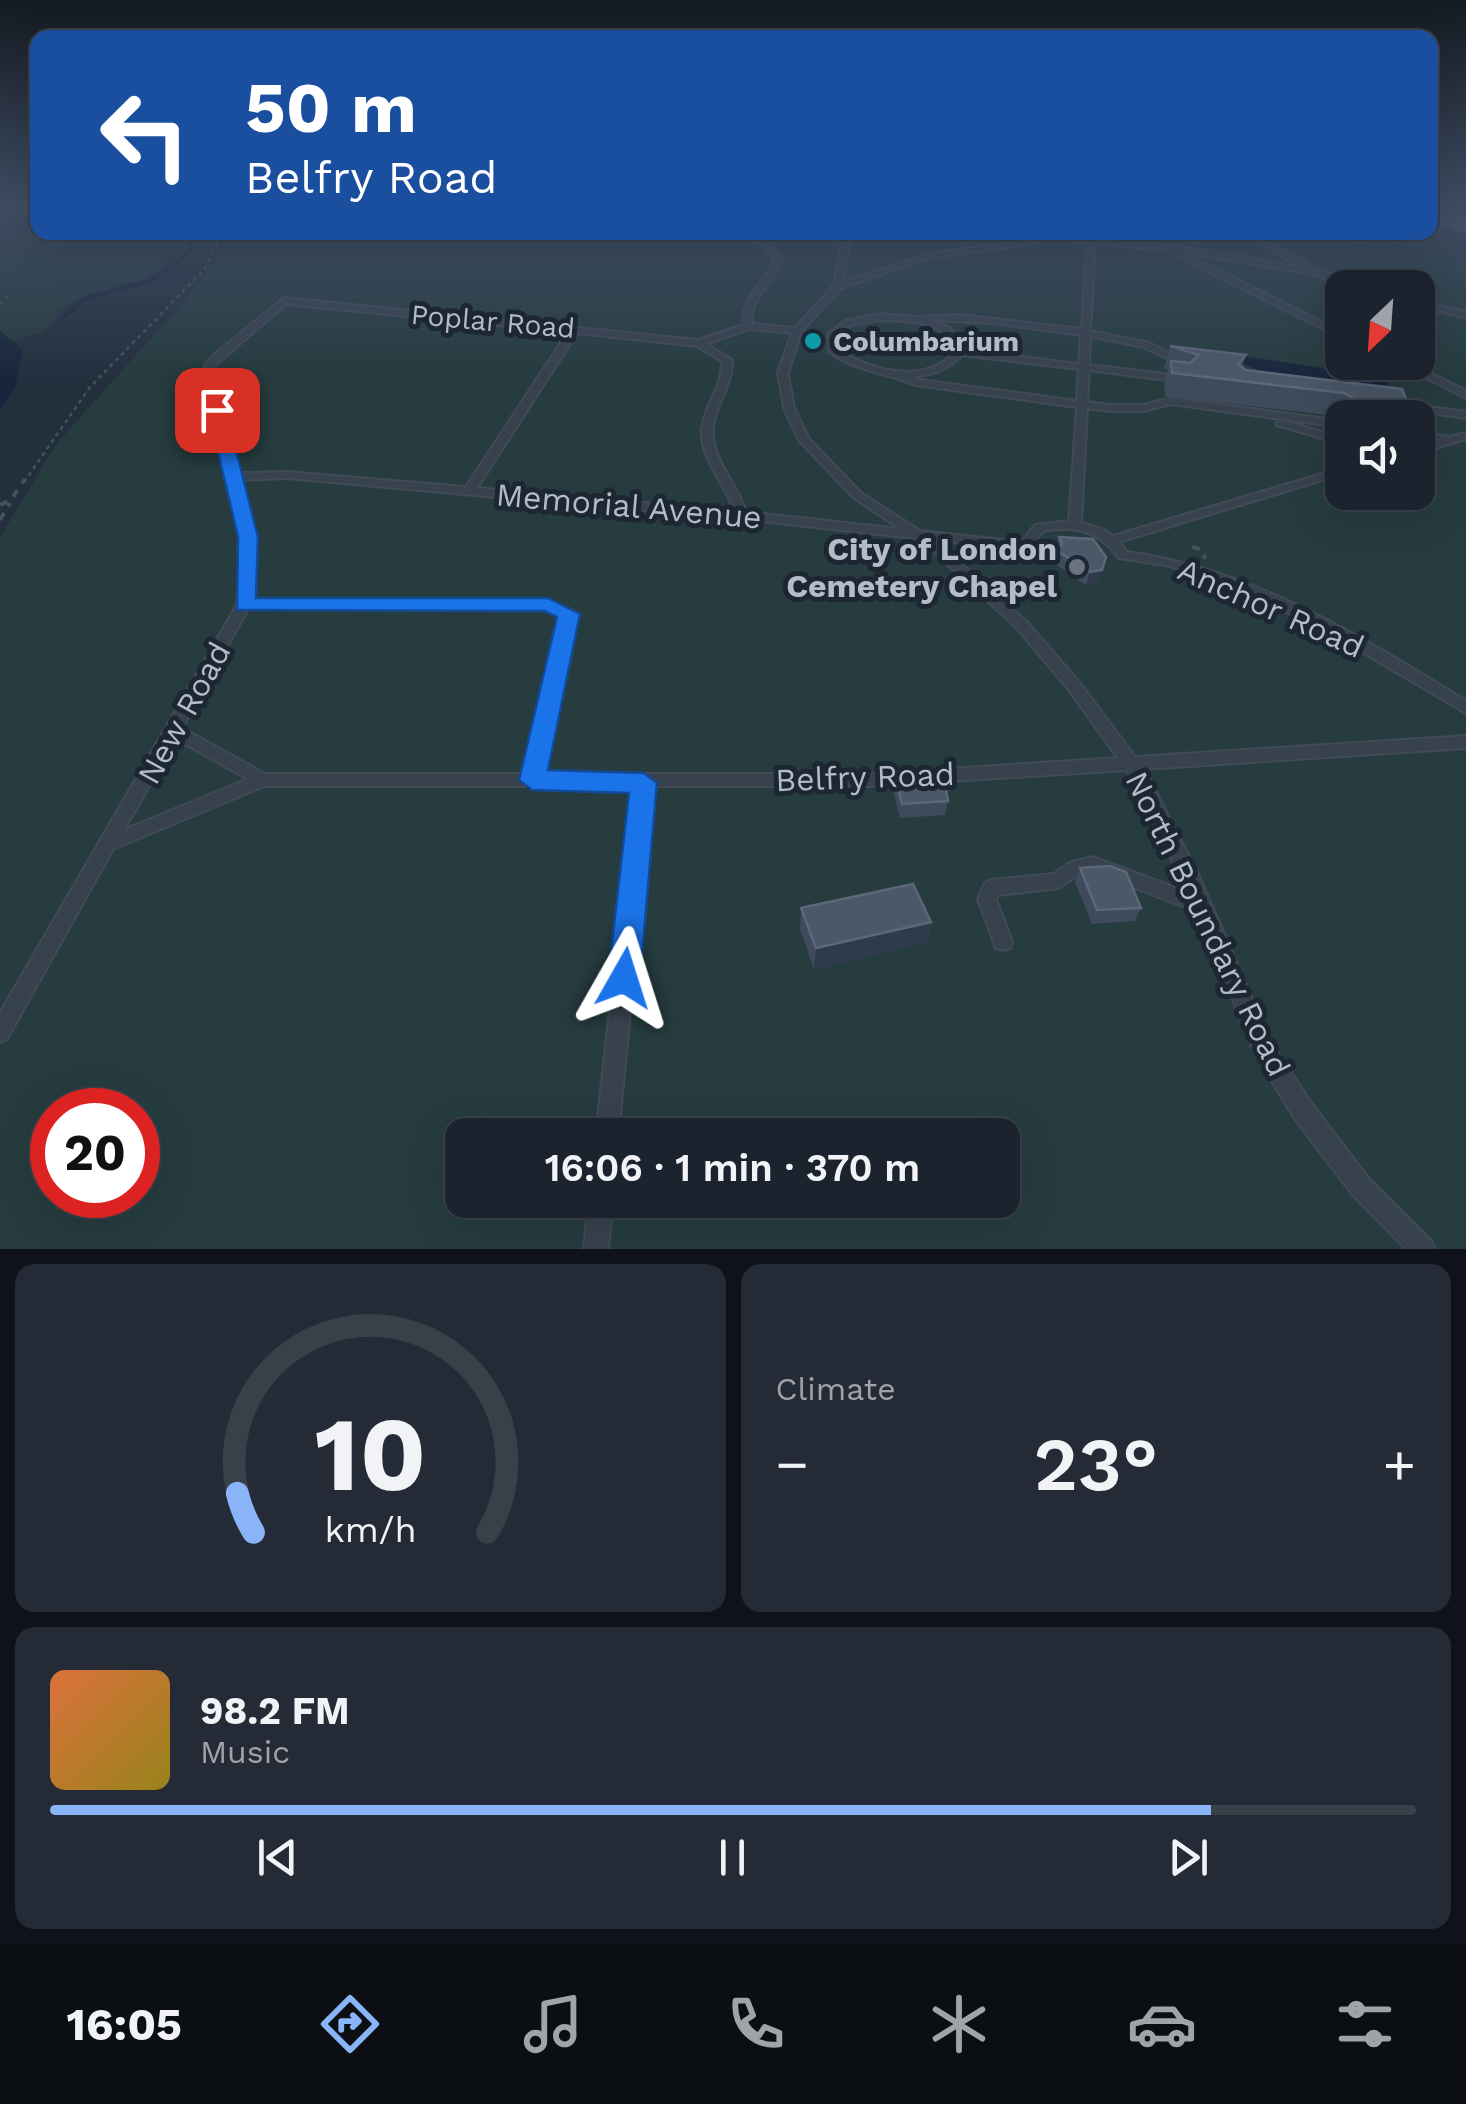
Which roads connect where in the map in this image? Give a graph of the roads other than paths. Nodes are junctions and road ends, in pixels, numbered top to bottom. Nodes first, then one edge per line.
1 (777, 264) edge
2 (842, 264) edge
3 (902, 264) edge
4 (1090, 264) edge
5 (1199, 264) edge
6 (1267, 264) edge
7 (1301, 264) edge
8 (1315, 272) junction
9 (1325, 275) edge
10 (838, 286) junction
11 (1435, 308) edge
12 (1466, 315) edge
13 (916, 319) junction
14 (748, 326) junction
15 (1325, 326) edge
16 (575, 329) junction
17 (797, 330) junction
18 (1086, 333) junction
19 (831, 336) junction
20 (700, 342) junction
21 (961, 351) junction
22 (1193, 362) edge
23 (210, 365) joint
24 (1085, 367) junction
25 (894, 372) junction
26 (1182, 379) edge
27 (1434, 380) edge
28 (1466, 396) edge
29 (1082, 404) junction
30 (1167, 406) junction
31 (1435, 410) edge
32 (1466, 414) edge
33 (1325, 422) edge
34 (1325, 436) edge
35 (1466, 436) edge
36 (1435, 438) edge
37 (1451, 440) junction
38 (1435, 445) edge
39 (233, 477) junction
40 (1325, 477) edge
41 (469, 492) junction
42 (741, 515) junction
43 (1075, 525) junction
44 (914, 532) junction
45 (1112, 540) junction
46 (244, 605) junction
47 (1466, 708) edge
48 (174, 731) junction
49 (1466, 742) edge
50 (1130, 763) junction
51 (263, 780) junction
52 (532, 780) junction
53 (644, 783) junction
54 (110, 844) junction
55 (1198, 897) junction
56 (1003, 942) dead end
57 (0, 1032) edge
58 (610, 1118) edge
59 (599, 1218) edge
60 (596, 1249) edge
61 (1423, 1249) edge

1 - 14 lane
2 - 10 lane
3 - 10 lane
4 - 18 lane
5 - 15 lane
6 - 8 lane
7 - 8 lane
8 - 9 lane
10 - 17 lane, North Boundary Road
11 - 12 lane
13 - 18 lane
13 - 19 lane
13 - 21 lane
14 - 17 lane, Poplar Road
14 - 20 lane, Poplar Road
16 - 20 lane, Poplar Road
16 - 23 lane, Poplar Road
16 - 41 lane
17 - 44 lane, North Boundary Road
18 - 22 lane
18 - 24 lane
19 - 21 lane
19 - 25 lane
20 - 42 lane
21 - 24 lane
21 - 25 lane
23 - 39 lane, New Road
24 - 26 lane
24 - 29 lane
25 - 29 lane
27 - 28 lane
29 - 30 lane
29 - 43 lane
30 - 33 lane
30 - 34 lane
31 - 32 lane
35 - 37 lane
36 - 37 lane
37 - 38 lane
39 - 41 lane, Memorial Avenue
39 - 46 lane, New Road
40 - 45 lane
41 - 42 lane, Memorial Avenue
42 - 44 lane, Memorial Avenue
43 - 44 lane, Memorial Avenue
43 - 45 lane
44 - 50 lane, North Boundary Road
45 - 47 lane, Anchor Road
46 - 48 lane, New Road
46 - 52 lane
48 - 51 lane, Belfry Road
48 - 54 lane, New Road
49 - 50 lane, Belfry Road
50 - 53 lane, Belfry Road
50 - 55 lane, North Boundary Road
51 - 52 lane, Belfry Road
51 - 54 lane, Belfry Road
52 - 53 lane, Belfry Road
53 - 58 lane
54 - 57 lane, New Road
55 - 56 lane
55 - 61 lane, North Boundary Road
59 - 60 lane

